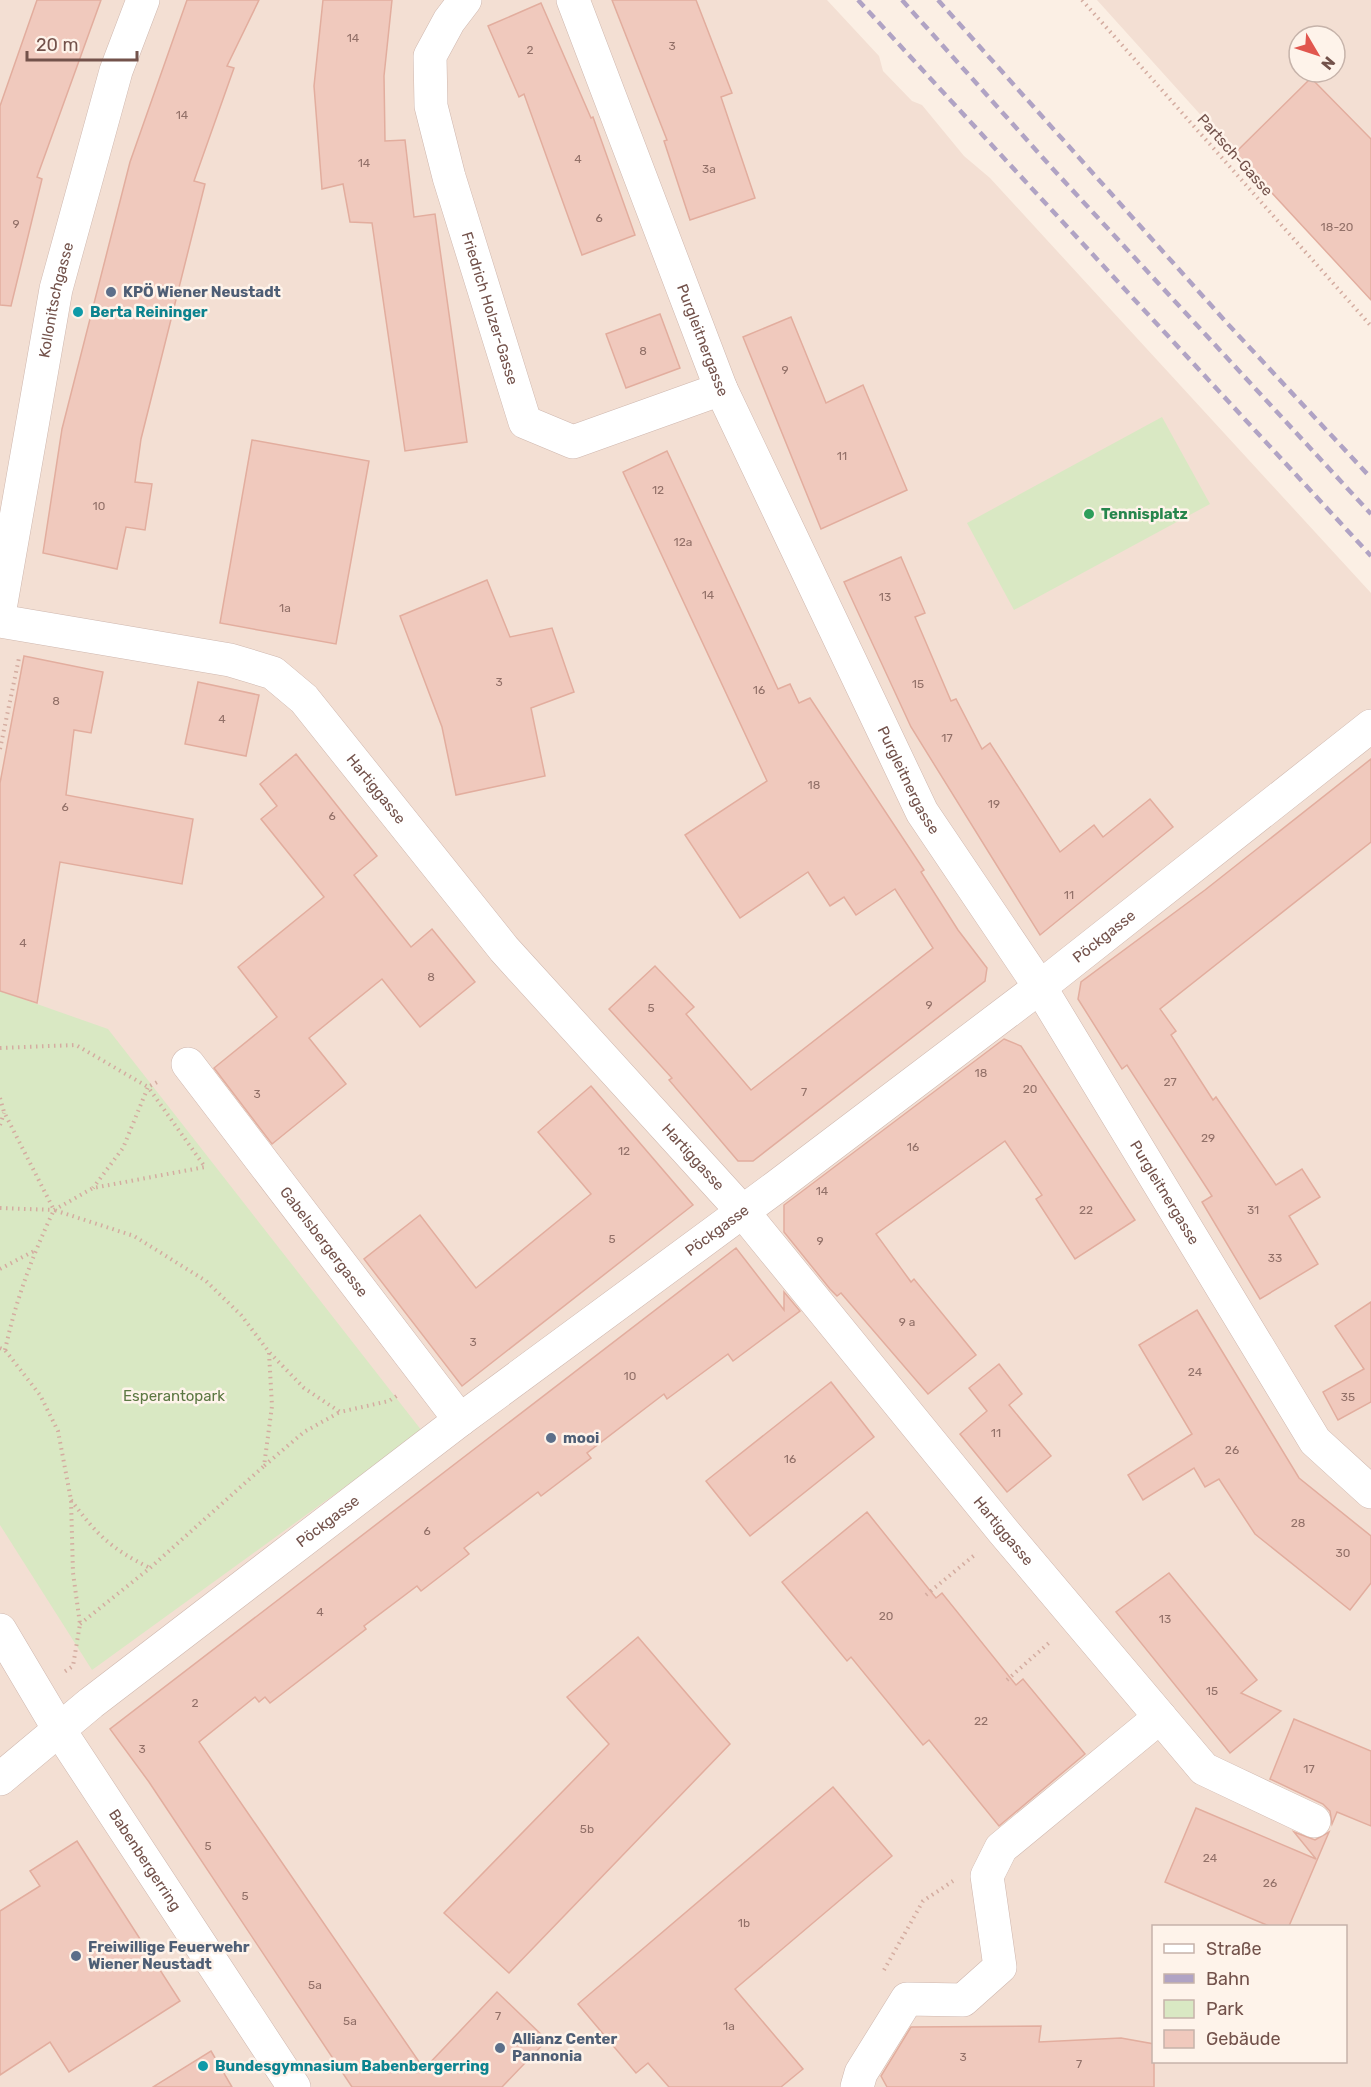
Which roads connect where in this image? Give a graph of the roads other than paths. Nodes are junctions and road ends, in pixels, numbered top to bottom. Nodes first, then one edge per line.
1 (143, 0) edge
2 (465, 0) edge
3 (573, 0) edge
4 (721, 389) junction
5 (0, 609) edge
6 (0, 621) edge
7 (1371, 726) edge
8 (1040, 987) junction
9 (188, 1064) road end
10 (743, 1212) junction
11 (460, 1420) junction
12 (1371, 1492) edge
13 (0, 1630) edge
14 (1160, 1717) junction
15 (60, 1731) junction
16 (0, 1779) edge
17 (1314, 1821) dead end
18 (294, 2087) edge
19 (857, 2087) edge

1 - 5 street, Kollonitschgasse
2 - 4 street, Friedrich Holzer-Gasse
3 - 4 street, Purgleitnergasse
4 - 8 street, Purgleitnergasse
6 - 10 street, Hartiggasse
7 - 8 street, Pöckgasse
8 - 10 street, Pöckgasse
8 - 12 street, Purgleitnergasse
9 - 11 street, Gabelsbergergasse
10 - 11 street, Pöckgasse
10 - 14 street, Hartiggasse
11 - 15 street, Pöckgasse
13 - 15 street, Babenbergerring
14 - 17 street, Hartiggasse
14 - 19 street
15 - 16 street, Pöckgasse
15 - 18 street, Babenbergerring

